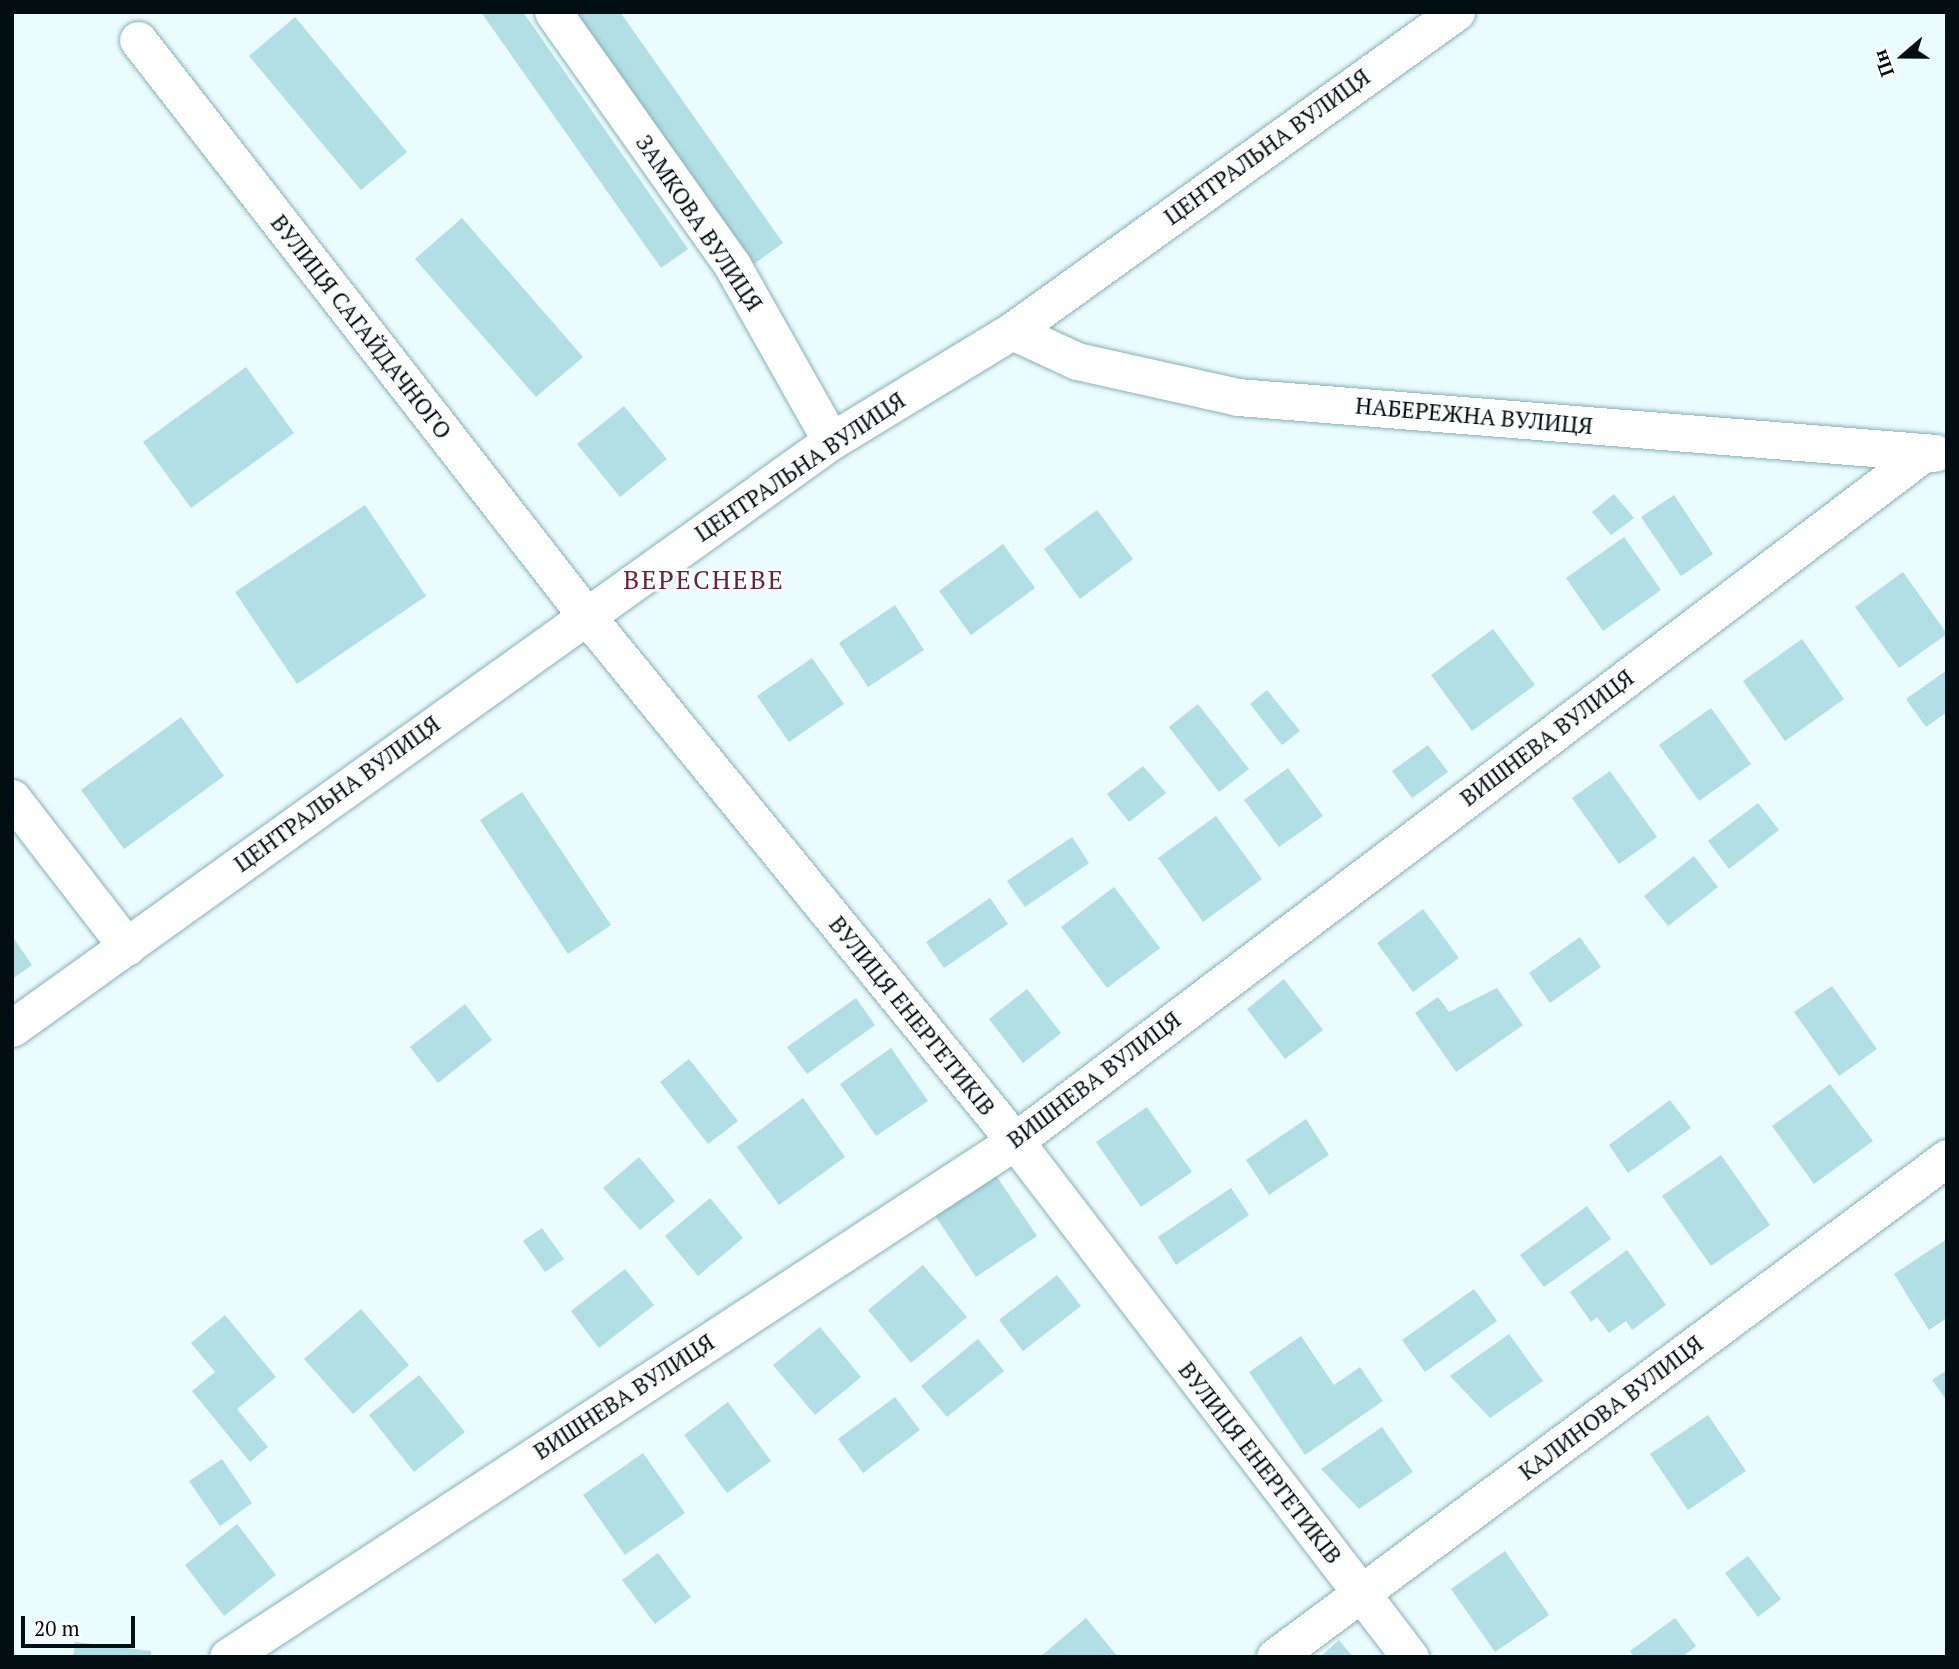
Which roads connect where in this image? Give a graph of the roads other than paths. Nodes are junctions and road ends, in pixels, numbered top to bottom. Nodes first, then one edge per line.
1 (553, 12) edge
2 (1456, 12) edge
3 (138, 40) dead end
4 (1012, 331) junction
5 (831, 441) junction
6 (1936, 453) edge
7 (585, 614) junction
8 (12, 798) edge
9 (127, 947) junction
10 (12, 1028) edge
11 (1015, 1141) junction
12 (1947, 1158) edge
13 (1361, 1594) junction
14 (228, 1657) edge
15 (1275, 1657) edge
16 (1410, 1657) edge

1 - 5 street, ЗАМКОВА ВУЛИЦЯ
2 - 4 street, ЦЕНТРАЛЬНА ВУЛИЦЯ
3 - 7 street, ВУЛИЦЯ САГАЙДАЧНОГО
4 - 5 street, ЦЕНТРАЛЬНА ВУЛИЦЯ
4 - 6 street, НАБЕРЕЖНА ВУЛИЦЯ
5 - 7 street, ЦЕНТРАЛЬНА ВУЛИЦЯ
6 - 11 street, ВИШНЕВА ВУЛИЦЯ
7 - 9 street, ЦЕНТРАЛЬНА ВУЛИЦЯ
7 - 11 street, ВУЛИЦЯ ЕНЕРГЕТИКІВ
8 - 9 street
9 - 10 street, ЦЕНТРАЛЬНА ВУЛИЦЯ
11 - 13 street, ВУЛИЦЯ ЕНЕРГЕТИКІВ
11 - 14 street, ВИШНЕВА ВУЛИЦЯ
12 - 13 street, КАЛИНОВА ВУЛИЦЯ
13 - 15 street, КАЛИНОВА ВУЛИЦЯ
13 - 16 street, ВУЛИЦЯ ЕНЕРГЕТИКІВ

